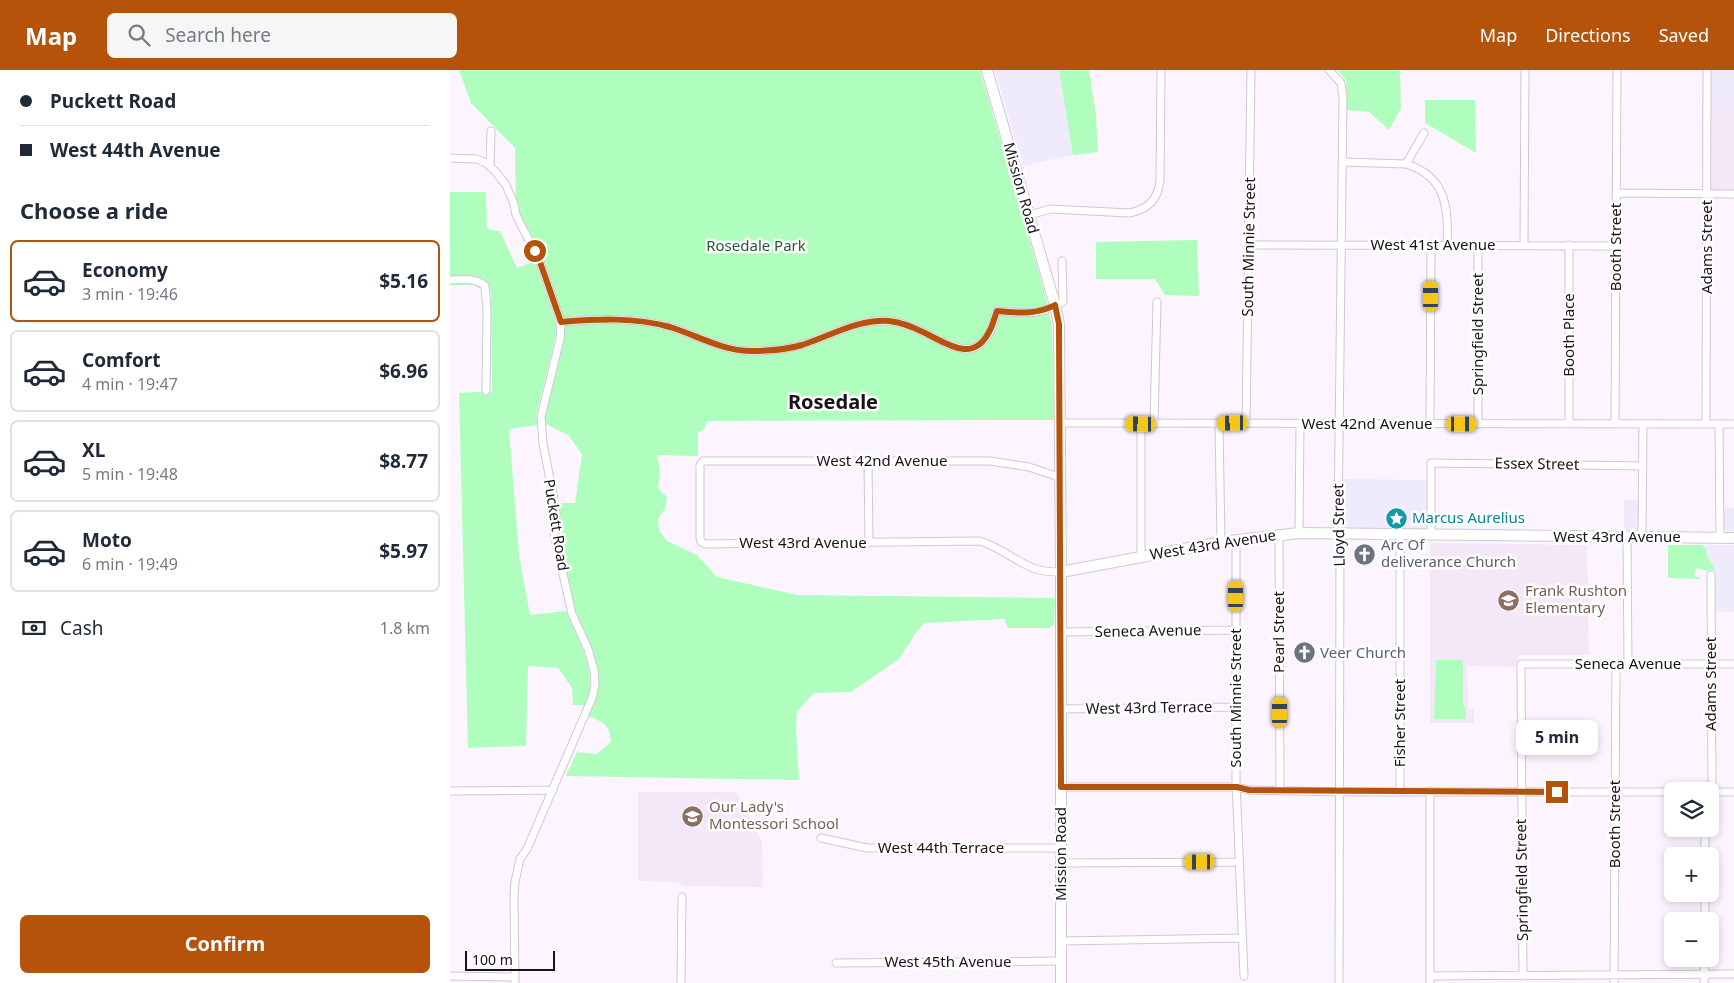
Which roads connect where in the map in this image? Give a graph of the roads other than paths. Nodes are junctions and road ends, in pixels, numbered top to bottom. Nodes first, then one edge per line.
1 (987, 70) edge
2 (1161, 70) edge
3 (1252, 70) edge
4 (1525, 70) edge
5 (1617, 70) edge
6 (1707, 70) edge
7 (1330, 71) edge
8 (491, 131) dead end
9 (1424, 133) dead end
10 (450, 158) edge
11 (1342, 162) junction
12 (1406, 164) junction
13 (490, 166) junction
14 (1616, 193) junction
15 (1707, 193) junction
16 (1734, 194) edge
17 (1029, 215) junction
18 (1250, 244) junction
19 (1341, 244) junction
20 (1431, 244) junction
21 (1447, 244) junction
22 (1478, 245) junction
23 (1524, 245) junction
24 (1569, 245) junction
25 (1616, 246) junction
26 (1062, 261) dead end
27 (450, 280) edge
28 (1157, 302) dead end
29 (1055, 305) junction
30 (561, 322) junction
31 (486, 391) dead end
32 (1060, 423) junction
33 (1246, 423) junction
34 (1300, 423) junction
35 (1339, 423) junction
36 (1141, 424) junction
37 (1154, 424) junction
38 (1219, 424) junction
39 (1430, 424) junction
40 (1478, 424) junction
41 (1569, 424) junction
42 (1615, 424) junction
43 (1642, 424) junction
44 (1706, 424) junction
45 (1719, 424) junction
46 (1734, 424) edge
47 (868, 461) junction
48 (1643, 466) junction
49 (1059, 477) junction
50 (1299, 533) junction
51 (1338, 533) junction
52 (1279, 534) junction
53 (1400, 535) junction
54 (1431, 536) junction
55 (1642, 537) junction
56 (1627, 538) junction
57 (1720, 538) junction
58 (1734, 538) edge
59 (1236, 540) junction
60 (701, 542) joint
61 (1221, 542) junction
62 (869, 543) junction
63 (1141, 557) junction
64 (1061, 572) junction
65 (1711, 575) dead end
66 (1236, 630) junction
67 (1061, 632) junction
68 (1521, 664) joint
69 (1616, 664) junction
70 (1628, 664) junction
71 (1711, 664) junction
72 (1734, 664) edge
73 (1237, 707) junction
74 (1061, 710) junction
75 (1711, 782) edge
76 (1061, 787) junction
77 (1237, 787) junction
78 (553, 790) junction
79 (1280, 790) junction
80 (450, 791) edge
81 (1400, 791) junction
82 (1430, 791) junction
83 (1340, 792) junction
84 (1521, 792) junction
85 (1616, 792) junction
86 (1664, 792) edge
87 (1719, 792) edge
88 (1734, 792) edge
89 (821, 838) dead end
90 (1061, 848) junction
91 (1239, 862) junction
92 (1061, 863) junction
93 (682, 897) dead end
94 (1242, 938) junction
95 (1061, 941) junction
96 (1061, 961) junction
97 (836, 963) dead end
98 (1704, 967) edge
99 (1704, 974) junction
100 (1734, 974) edge
101 (450, 976) edge
102 (1244, 976) dead end
103 (1523, 976) junction
104 (1614, 979) edge
105 (515, 980) edge
106 (1431, 980) edge
107 (681, 983) edge
108 (1062, 983) edge
109 (1339, 983) edge
110 (1704, 983) edge

1 - 17 main road, Mission Road
2 - 17 street
3 - 18 street, South Minnie Street
4 - 23 street
5 - 14 street, Booth Street
6 - 15 street, Adams Street
7 - 11 street, Lloyd Street
8 - 13 street
9 - 12 street
10 - 13 street
11 - 12 street
11 - 19 street, Lloyd Street
12 - 21 street
13 - 30 street, Puckett Road
14 - 15 street
14 - 25 street, Booth Street
15 - 16 street
15 - 44 street, Adams Street
17 - 29 main road, Mission Road
18 - 19 street, West 41st Avenue
18 - 33 street, South Minnie Street
19 - 20 street, West 41st Avenue
19 - 35 street, Lloyd Street
20 - 21 street, West 41st Avenue
20 - 39 street
21 - 22 street, West 41st Avenue
22 - 23 street, West 41st Avenue
22 - 40 street, Springfield Street
23 - 24 street, West 41st Avenue
24 - 25 street, West 41st Avenue
24 - 41 street, Booth Place
25 - 42 street, Booth Street
26 - 29 street
27 - 31 street
28 - 37 street
29 - 30 street
29 - 32 main road, Mission Road
30 - 78 street, Puckett Road
32 - 36 street, West 42nd Avenue
32 - 49 main road, Mission Road
33 - 34 street, West 42nd Avenue
33 - 38 street, West 42nd Avenue
34 - 35 street, West 42nd Avenue
34 - 50 street
35 - 39 street, West 42nd Avenue
35 - 51 street, Lloyd Street
36 - 37 street, West 42nd Avenue
36 - 63 street
37 - 38 street, West 42nd Avenue
38 - 61 street
39 - 40 street, West 42nd Avenue
40 - 41 street, West 42nd Avenue
41 - 42 street, West 42nd Avenue
42 - 43 street, West 42nd Avenue
43 - 44 street, West 42nd Avenue
43 - 48 street
44 - 45 street, West 42nd Avenue
45 - 46 street, West 42nd Avenue
45 - 57 street
47 - 49 street, West 42nd Avenue
47 - 60 street, West 42nd Avenue
47 - 62 street
48 - 54 street, Essex Street
48 - 55 street
49 - 64 main road, Mission Road
50 - 51 main road, West 43rd Avenue
50 - 52 main road, West 43rd Avenue
51 - 53 main road, West 43rd Avenue
51 - 83 street, Lloyd Street
52 - 59 main road, West 43rd Avenue
52 - 79 street, Pearl Street
53 - 54 main road, West 43rd Avenue
53 - 81 street, Fisher Street
54 - 56 main road, West 43rd Avenue
55 - 56 main road, West 43rd Avenue
55 - 57 main road, West 43rd Avenue
56 - 70 street
57 - 58 main road, West 43rd Avenue
59 - 61 main road, West 43rd Avenue
59 - 66 street, South Minnie Street
60 - 62 street, West 43rd Avenue
61 - 63 main road, West 43rd Avenue
62 - 64 street, West 43rd Avenue
63 - 64 main road, West 43rd Avenue
64 - 67 main road, Mission Road
65 - 71 street, Adams Street
66 - 67 street, Seneca Avenue
66 - 73 street, South Minnie Street
67 - 74 main road, Mission Road
68 - 69 street, Seneca Avenue
68 - 84 street, Springfield Street
69 - 70 street, Seneca Avenue
69 - 85 street, Booth Street
70 - 71 street, Seneca Avenue
71 - 72 street, Seneca Avenue
71 - 75 street, Adams Street
73 - 74 street, West 43rd Terrace
73 - 77 street, South Minnie Street
74 - 76 main road, Mission Road
76 - 77 street
76 - 90 main road, Mission Road
77 - 79 street
77 - 91 street, South Minnie Street
78 - 80 street
78 - 105 street, Puckett Road
79 - 83 street
81 - 82 street
81 - 83 street
82 - 84 street
82 - 106 street
83 - 109 street, Lloyd Street
84 - 85 street
84 - 103 street, Springfield Street
85 - 86 street
85 - 104 street, Booth Street
87 - 88 street
89 - 90 street, West 44th Terrace
90 - 92 main road, Mission Road
91 - 92 street
91 - 94 street, South Minnie Street
92 - 95 main road, Mission Road
93 - 107 street
94 - 95 street
94 - 102 street, South Minnie Street
95 - 96 main road, Mission Road
96 - 97 street, West 45th Avenue
96 - 108 main road, Mission Road
98 - 99 street
99 - 100 street
99 - 104 street
99 - 110 street
101 - 105 street
103 - 104 street
103 - 106 street

